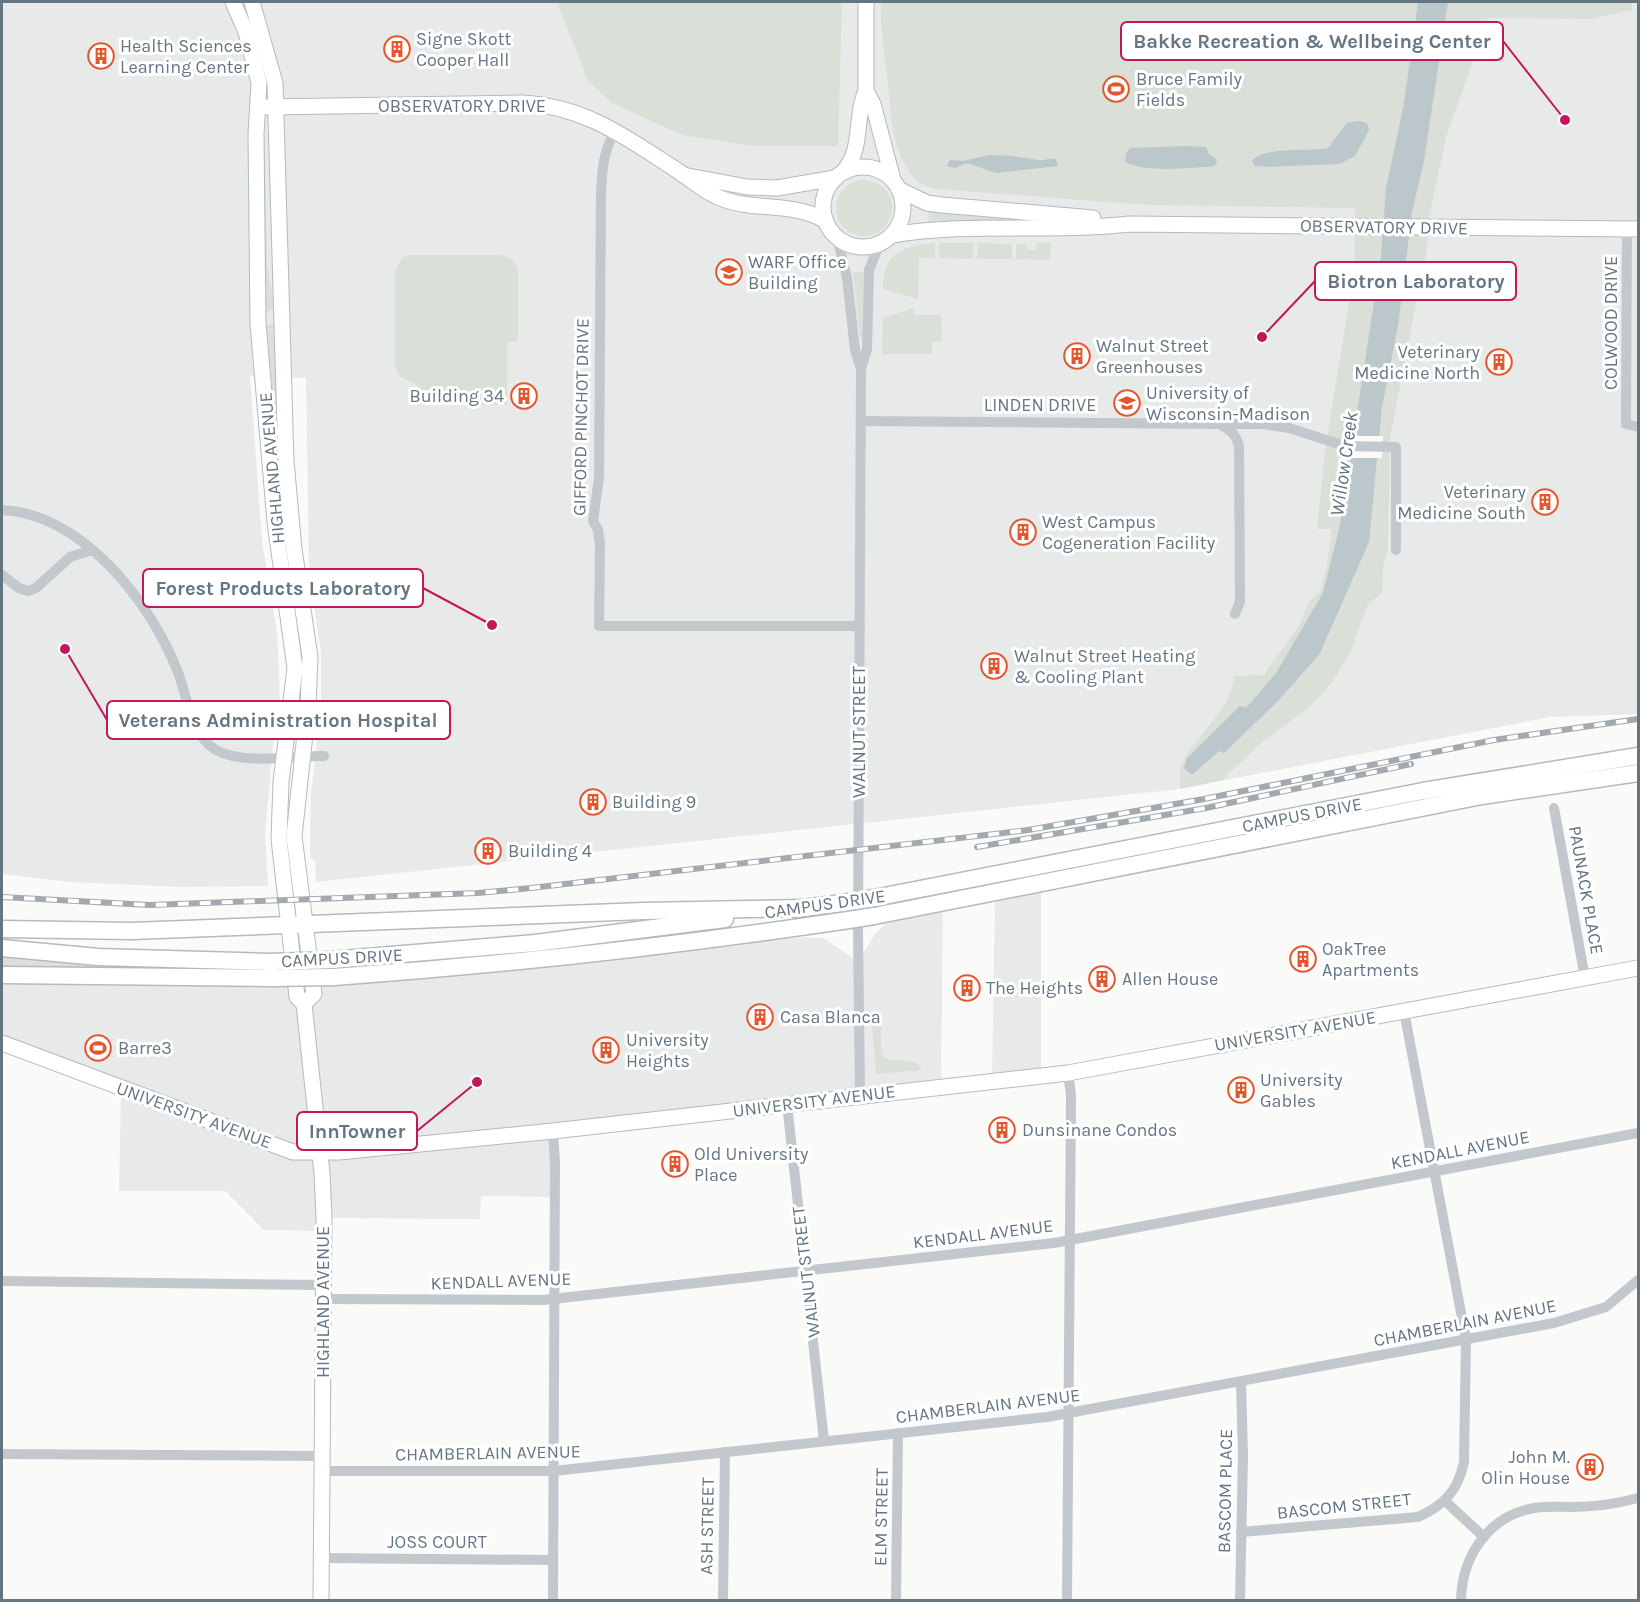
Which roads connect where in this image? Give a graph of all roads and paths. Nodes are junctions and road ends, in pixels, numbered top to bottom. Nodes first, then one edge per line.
1 (234, 2) edge
2 (252, 2) edge
3 (866, 2) edge
4 (866, 91) junction
5 (258, 108) junction
6 (276, 108) junction
7 (615, 131) junction
8 (683, 175) junction
9 (839, 175) junction
10 (896, 185) junction
11 (826, 221) junction
12 (1129, 224) junction
13 (1633, 229) edge
14 (837, 237) junction
15 (886, 239) junction
16 (861, 369) junction
17 (861, 421) junction
18 (1632, 424) edge
19 (1222, 425) junction
20 (2, 510) edge
21 (92, 550) junction
22 (1396, 550) dead end
23 (2, 575) edge
24 (1235, 614) dead end
25 (860, 626) junction
26 (302, 756) junction
27 (324, 756) dead end
28 (1638, 756) edge
29 (284, 757) junction
30 (1638, 773) edge
31 (1554, 808) dead end
32 (806, 908) junction
33 (289, 925) junction
34 (307, 925) junction
35 (2, 929) edge
36 (2, 948) edge
37 (1638, 968) edge
38 (332, 969) junction
39 (271, 970) junction
40 (2, 975) edge
41 (1585, 978) junction
42 (304, 1004) junction
43 (1404, 1011) junction
44 (2, 1043) edge
45 (1068, 1073) junction
46 (861, 1095) junction
47 (787, 1104) junction
48 (553, 1131) junction
49 (1638, 1133) edge
50 (320, 1152) junction
51 (1434, 1171) junction
52 (1070, 1240) junction
53 (805, 1271) junction
54 (1638, 1280) edge
55 (2, 1281) edge
56 (323, 1292) junction
57 (554, 1299) junction
58 (1466, 1340) junction
59 (1241, 1382) junction
60 (1070, 1414) junction
61 (898, 1433) junction
62 (824, 1441) junction
63 (725, 1452) junction
64 (2, 1454) edge
65 (323, 1464) junction
66 (554, 1471) junction
67 (1638, 1498) edge
68 (1445, 1501) junction
69 (1241, 1532) junction
70 (1484, 1537) junction
71 (321, 1558) junction
72 (553, 1560) junction
73 (321, 1600) edge
74 (553, 1600) edge
75 (723, 1600) edge
76 (896, 1600) edge
77 (1067, 1600) edge
78 (1240, 1600) edge
79 (1461, 1600) edge

1 - 5 street, HIGHLAND AVENUE
2 - 6 street, HIGHLAND AVENUE
3 - 4 street
4 - 9 street
4 - 10 street
5 - 6 street, OBSERVATORY DRIVE
5 - 29 street, HIGHLAND AVENUE
6 - 7 street, OBSERVATORY DRIVE
6 - 26 street, HIGHLAND AVENUE
7 - 8 street, OBSERVATORY DRIVE
7 - 25 street, GIFFORD PINCHOT DRIVE
8 - 9 street, OBSERVATORY DRIVE
8 - 11 street, OBSERVATORY DRIVE
9 - 10 street
9 - 11 street
10 - 12 street, OBSERVATORY DRIVE
10 - 15 street
11 - 14 street
12 - 13 street, OBSERVATORY DRIVE
12 - 15 street, OBSERVATORY DRIVE
13 - 18 street, COLWOOD DRIVE
14 - 15 street
14 - 16 street, WALNUT STREET
15 - 16 street, WALNUT STREET
16 - 17 street, WALNUT STREET
17 - 19 street, LINDEN DRIVE
17 - 25 street, WALNUT STREET
19 - 22 street, LINDEN DRIVE
19 - 24 street
20 - 21 street
21 - 23 street
21 - 29 street
25 - 46 street, WALNUT STREET
26 - 27 street
26 - 29 street
26 - 34 street, HIGHLAND AVENUE
28 - 32 main road, CAMPUS DRIVE, bridge
29 - 33 street, HIGHLAND AVENUE
30 - 38 main road, CAMPUS DRIVE, bridge
31 - 41 street, PAUNACK PLACE
32 - 34 main road
32 - 38 main road, CAMPUS DRIVE
33 - 34 main road
33 - 35 main road
33 - 42 street, HIGHLAND AVENUE
34 - 42 street, HIGHLAND AVENUE
36 - 39 main road, CAMPUS DRIVE
37 - 41 street, UNIVERSITY AVENUE
38 - 39 main road, CAMPUS DRIVE, bridge
39 - 40 main road, CAMPUS DRIVE
41 - 43 street, UNIVERSITY AVENUE
42 - 50 street, HIGHLAND AVENUE
43 - 45 street, UNIVERSITY AVENUE
43 - 51 street
44 - 50 street, UNIVERSITY AVENUE
45 - 46 street, UNIVERSITY AVENUE
45 - 52 street
46 - 47 street, UNIVERSITY AVENUE
47 - 48 street, UNIVERSITY AVENUE
47 - 53 street, WALNUT STREET
48 - 50 street, UNIVERSITY AVENUE
48 - 57 street
49 - 51 street, KENDALL AVENUE
50 - 56 street, HIGHLAND AVENUE
51 - 52 street, KENDALL AVENUE
51 - 58 street
52 - 53 street, KENDALL AVENUE
52 - 60 street
53 - 57 street, KENDALL AVENUE
53 - 62 street, WALNUT STREET
54 - 58 street, CHAMBERLAIN AVENUE
55 - 56 street, KENDALL AVENUE
56 - 57 street, KENDALL AVENUE
56 - 65 street, HIGHLAND AVENUE
57 - 66 street
58 - 59 street, CHAMBERLAIN AVENUE
58 - 68 street
59 - 60 street, CHAMBERLAIN AVENUE
59 - 69 street, BASCOM PLACE
60 - 61 street, CHAMBERLAIN AVENUE
60 - 77 street
61 - 62 street, CHAMBERLAIN AVENUE
61 - 76 street, ELM STREET
62 - 63 street, CHAMBERLAIN AVENUE
63 - 66 street, CHAMBERLAIN AVENUE
63 - 75 street, ASH STREET
64 - 65 street, CHAMBERLAIN AVENUE
65 - 66 street, CHAMBERLAIN AVENUE
65 - 71 street, HIGHLAND AVENUE
66 - 72 street
67 - 70 street
68 - 69 street, BASCOM STREET
68 - 70 street
69 - 78 street, BASCOM PLACE
70 - 79 street
71 - 72 street, JOSS COURT
71 - 73 street, HIGHLAND AVENUE
72 - 74 street

